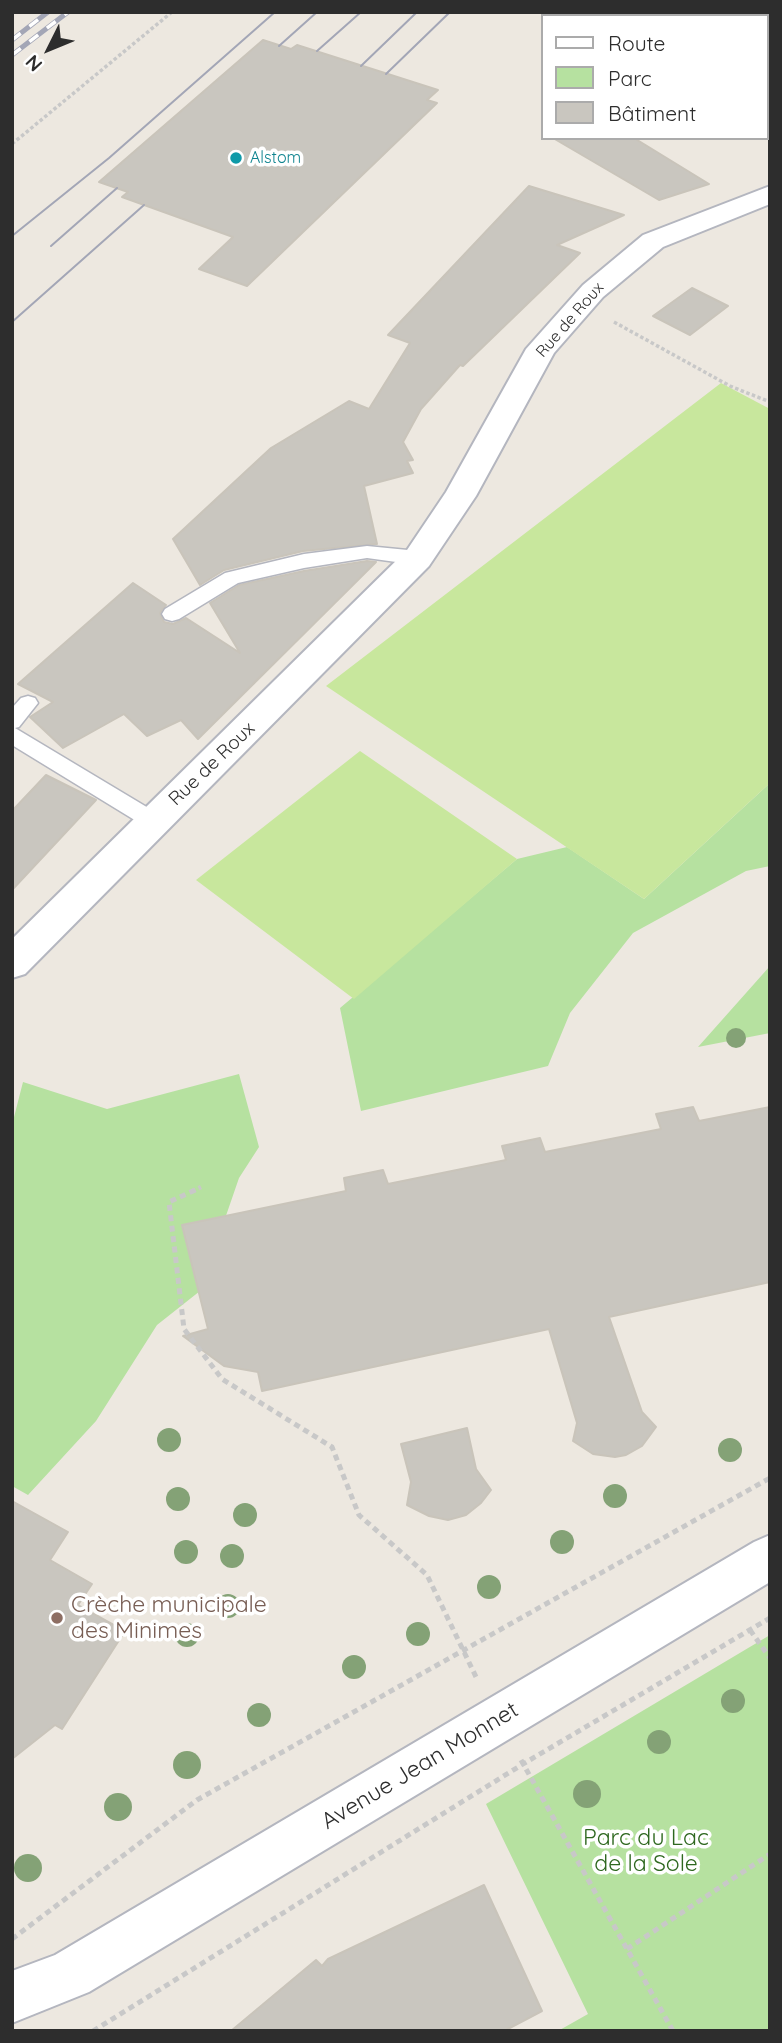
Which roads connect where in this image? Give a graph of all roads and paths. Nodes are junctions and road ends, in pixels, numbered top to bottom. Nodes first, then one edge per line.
1 (172, 12) edge
2 (12, 144) edge
3 (770, 194) edge
4 (577, 308) junction
5 (770, 402) edge
6 (418, 558) junction
7 (172, 614) dead end
8 (28, 703) dead end
9 (12, 722) edge
10 (12, 735) edge
11 (153, 821) junction
12 (12, 964) edge
13 (201, 1187) dead end
14 (770, 1478) edge
15 (770, 1557) edge
16 (770, 1618) edge
17 (750, 1630) junction
18 (462, 1651) junction
19 (770, 1658) edge
20 (499, 1719) junction
21 (523, 1764) junction
22 (770, 1854) edge
23 (12, 1939) edge
24 (627, 1949) junction
25 (71, 1974) junction
26 (12, 1997) edge
27 (12, 2026) edge
28 (93, 2031) edge
29 (673, 2031) edge

1 - 2 path
3 - 4 street, Rue de Roux
4 - 5 path
4 - 6 street, Rue de Roux
6 - 7 lane
6 - 11 street, Rue de Roux
8 - 9 lane
10 - 11 lane, Rue de Roux
11 - 12 street, Rue de Roux
13 - 18 path
14 - 18 path
15 - 20 street, Avenue Jean Monnet
16 - 17 path
17 - 19 path
17 - 21 path
18 - 20 path
18 - 23 path
20 - 21 path
20 - 25 street, Avenue Jean Monnet
21 - 24 path
21 - 28 path
22 - 24 path
24 - 29 path
25 - 26 street, Avenue Jean Monnet
25 - 27 street, Avenue Jean Monnet

